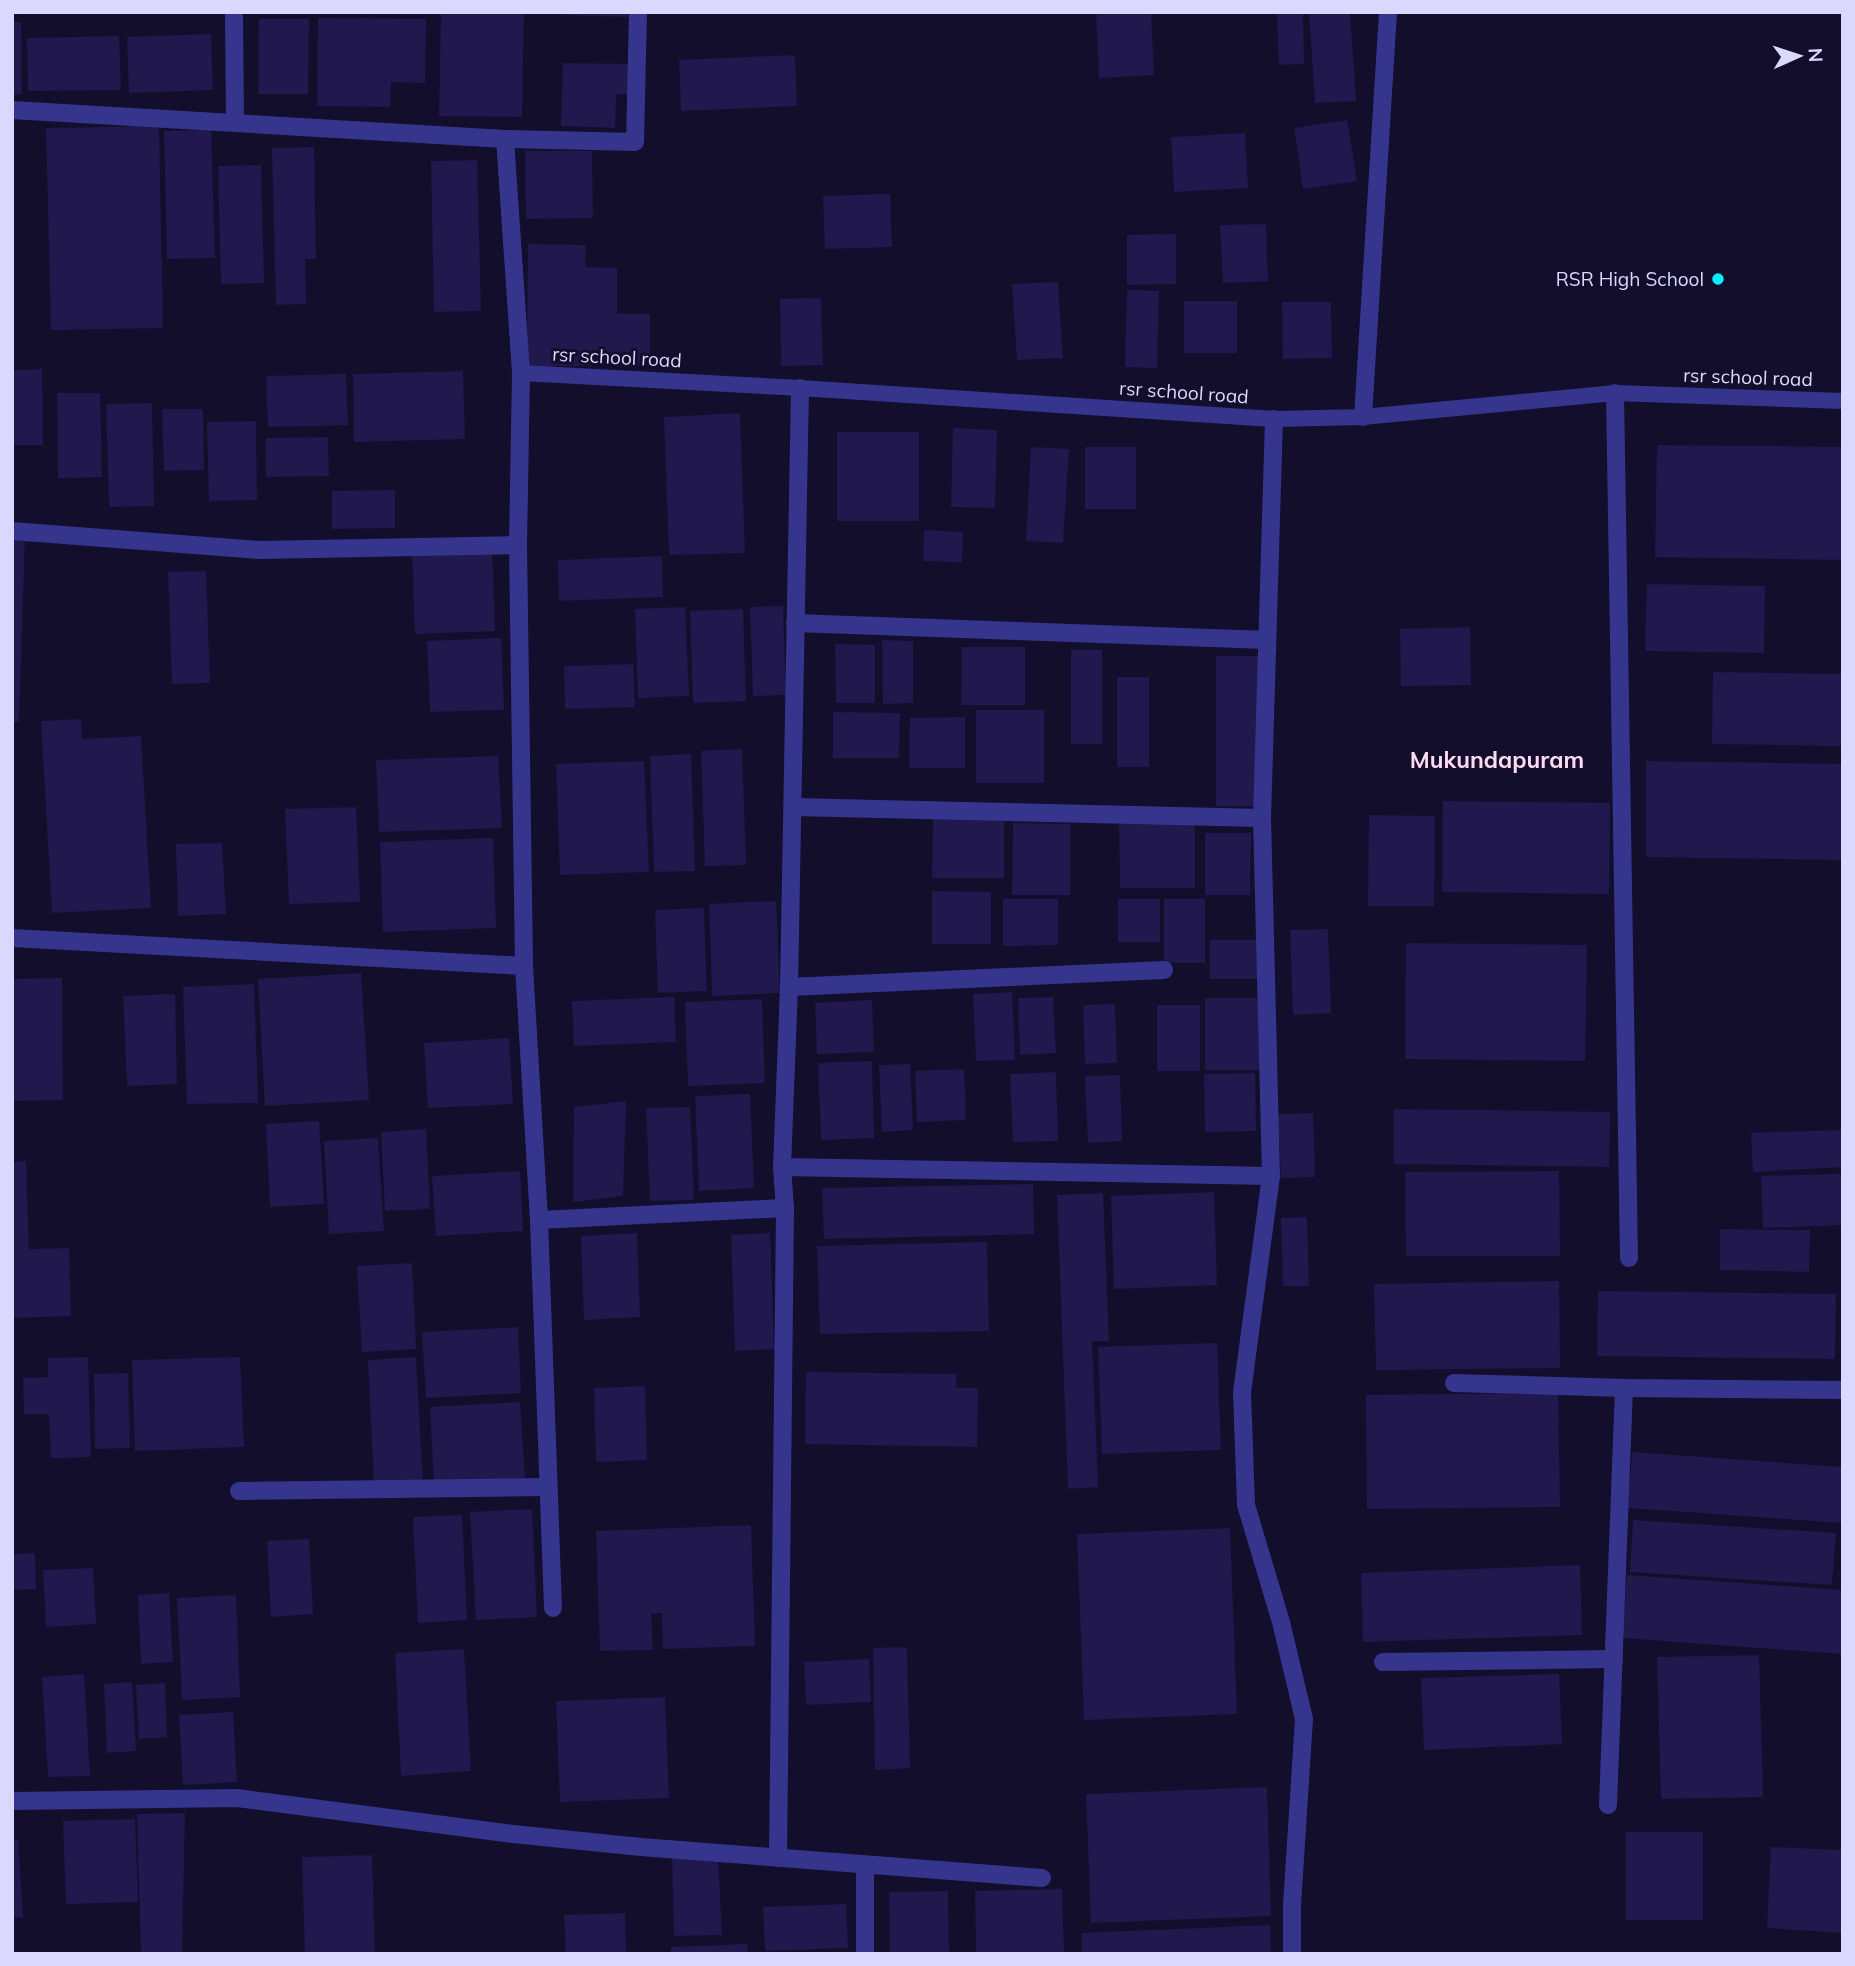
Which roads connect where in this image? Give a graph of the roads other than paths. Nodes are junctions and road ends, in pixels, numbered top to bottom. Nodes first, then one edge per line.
1 (234, 12) edge
2 (638, 12) edge
3 (1388, 12) edge
4 (12, 110) edge
5 (235, 121) junction
6 (506, 139) junction
7 (521, 373) junction
8 (800, 388) junction
9 (1615, 393) junction
10 (1843, 401) edge
11 (1363, 417) junction
12 (1274, 419) junction
13 (12, 531) edge
14 (518, 545) junction
15 (796, 623) junction
16 (1267, 640) junction
17 (793, 807) junction
18 (1262, 818) junction
19 (12, 938) edge
20 (524, 966) junction
21 (1164, 970) dead end
22 (789, 987) junction
23 (782, 1167) junction
24 (1271, 1176) junction
25 (785, 1208) junction
26 (539, 1220) junction
27 (1629, 1258) dead end
28 (1454, 1382) dead end
29 (1625, 1388) junction
30 (1843, 1390) edge
31 (548, 1487) junction
32 (239, 1491) dead end
33 (554, 1608) dead end
34 (1614, 1659) junction
35 (1383, 1662) dead end
36 (12, 1801) edge
37 (1608, 1805) dead end
38 (778, 1858) junction
39 (865, 1865) junction
40 (1042, 1878) dead end
41 (865, 1954) edge
42 (1292, 1954) edge

1 - 5 street
2 - 6 street
3 - 11 street
4 - 5 street
5 - 6 street
6 - 7 street
7 - 8 lane, rsr school road
7 - 14 street
8 - 12 lane, rsr school road
8 - 15 street
9 - 10 lane, rsr school road
9 - 11 lane, rsr school road
9 - 27 street
11 - 12 lane, rsr school road
12 - 16 street
13 - 14 street
14 - 20 street
15 - 16 street
15 - 17 street
16 - 18 street
17 - 18 street
17 - 22 street
18 - 24 street
19 - 20 street
20 - 26 street
21 - 22 street
22 - 23 street
23 - 24 street
23 - 25 street
24 - 42 street
25 - 26 street
25 - 38 street
26 - 31 street
28 - 29 street
29 - 30 street
29 - 34 street
31 - 32 street
31 - 33 street
34 - 35 street
34 - 37 street
36 - 38 street
38 - 39 street
39 - 40 street
39 - 41 street

